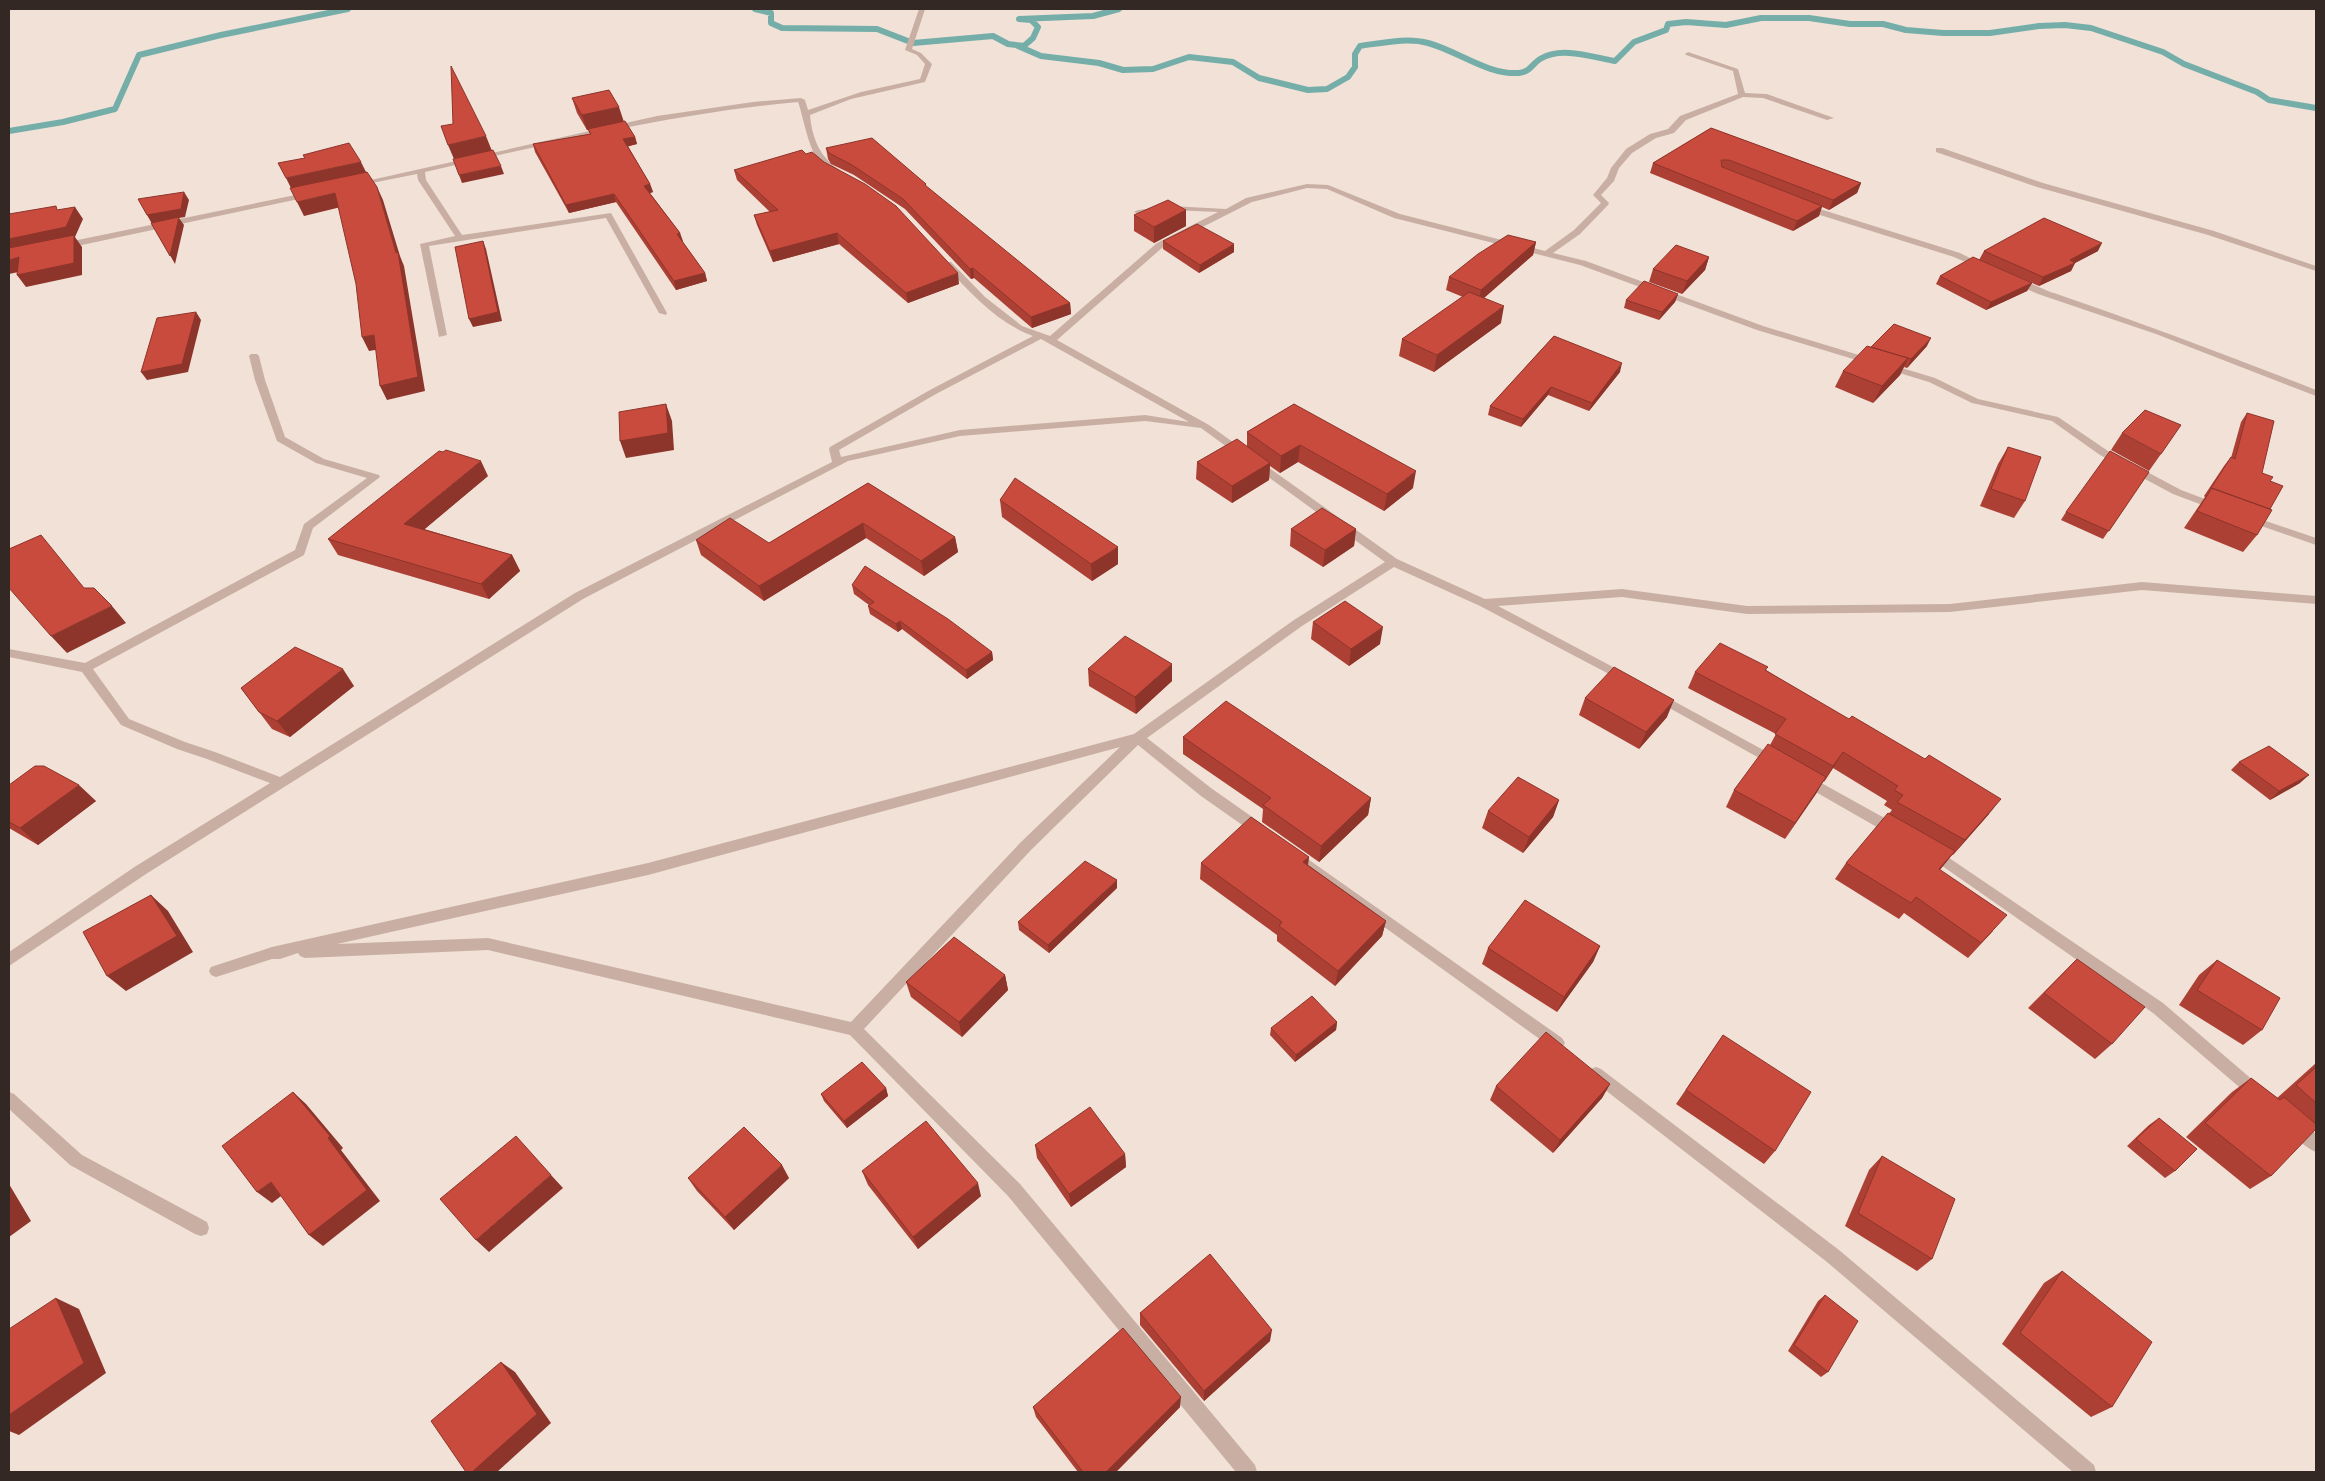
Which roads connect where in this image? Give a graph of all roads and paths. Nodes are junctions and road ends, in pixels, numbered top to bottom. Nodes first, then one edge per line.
1 (922, 9) edge
2 (1688, 54) dead end
3 (1742, 95) junction
4 (806, 114) junction
5 (1830, 118) dead end
6 (1939, 150) dead end
7 (420, 170) junction
8 (842, 175) edge
9 (344, 187) edge
10 (316, 193) edge
11 (1796, 203) edge
12 (1226, 211) junction
13 (1138, 212) edge
14 (460, 238) junction
15 (55, 248) edge
16 (1548, 254) junction
17 (944, 260) edge
18 (2316, 268) edge
19 (1990, 270) edge
20 (2007, 277) edge
21 (663, 313) dead end
22 (442, 335) dead end
23 (1040, 336) junction
24 (1051, 340) junction
25 (254, 356) dead end
26 (2316, 393) edge
27 (1206, 427) junction
28 (837, 463) junction
29 (2223, 509) edge
30 (2241, 515) edge
31 (2316, 542) edge
32 (1393, 562) junction
33 (2316, 600) edge
34 (1484, 603) junction
35 (9, 653) edge
36 (86, 668) junction
37 (1138, 738) junction
38 (282, 783) junction
39 (272, 953) junction
40 (9, 960) edge
41 (216, 972) dead end
42 (854, 1029) junction
43 (1567, 1051) edge
44 (1583, 1063) edge
45 (9, 1099) edge
46 (2271, 1105) edge
47 (2286, 1118) edge
48 (2316, 1144) edge
49 (201, 1228) dead end
50 (1248, 1472) edge
51 (2087, 1472) edge

1 - 4 street
2 - 3 street
3 - 5 street
3 - 16 street
4 - 7 street
4 - 8 street
6 - 18 street
7 - 9 street
7 - 14 street
10 - 15 street
11 - 19 street
12 - 13 street
12 - 16 street
12 - 24 street
14 - 21 street
14 - 22 street
16 - 29 street
17 - 23 street
20 - 26 street
23 - 24 street
23 - 28 street
24 - 27 street
25 - 36 street
27 - 28 street
27 - 32 street
28 - 38 street
30 - 31 street
32 - 34 street
32 - 37 street
33 - 34 street
34 - 46 street
35 - 36 street
36 - 38 street
37 - 39 street
37 - 42 street
37 - 43 street
38 - 40 street
39 - 41 street
39 - 42 street
42 - 50 street
44 - 51 street
45 - 49 street
47 - 48 street

